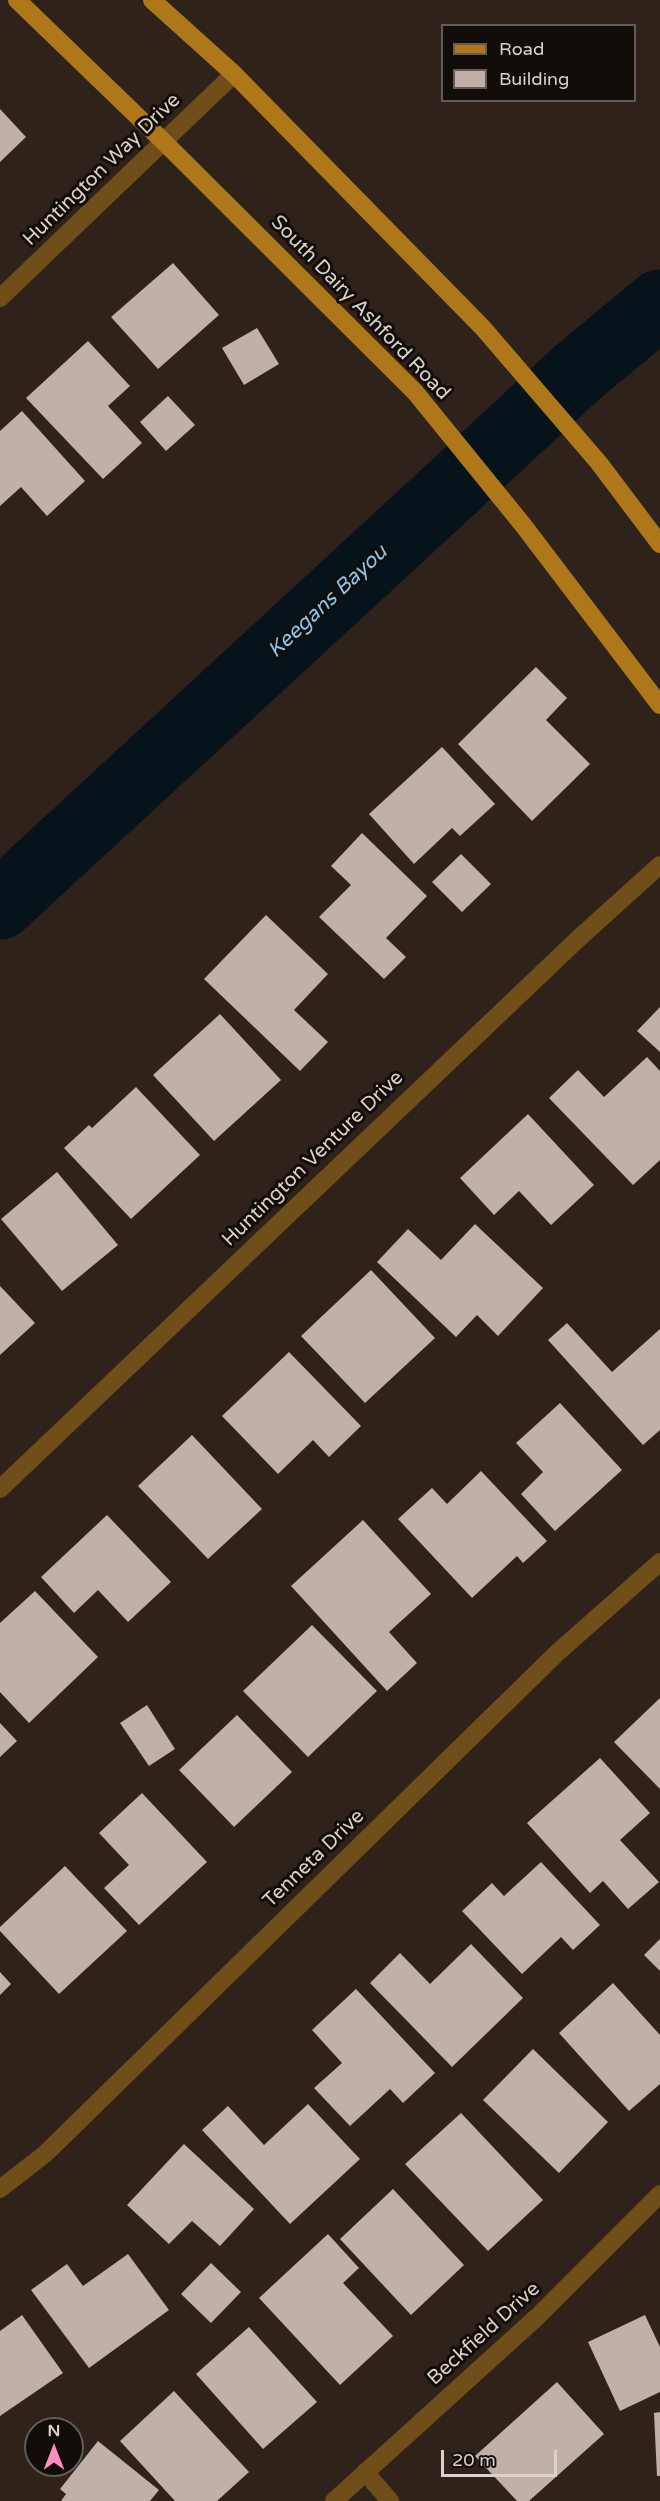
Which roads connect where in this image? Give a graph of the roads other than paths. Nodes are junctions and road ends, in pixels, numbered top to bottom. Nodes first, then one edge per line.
1 (16, 0) edge
2 (152, 0) edge
3 (234, 75) junction
4 (164, 142) junction
5 (0, 298) edge
6 (660, 544) edge
7 (660, 705) edge
8 (660, 865) edge
9 (0, 1489) edge
10 (660, 1562) edge
11 (0, 2189) edge
12 (660, 2194) edge
13 (365, 2472) junction
14 (334, 2501) edge
15 (390, 2501) edge

1 - 4 main road, South Dairy Ashford Road
2 - 3 main road
3 - 4 street, Huntington Way Drive
3 - 6 main road
4 - 5 street, Huntington Way Drive
4 - 7 main road, South Dairy Ashford Road
8 - 9 street, Huntington Venture Drive
10 - 11 street, Tenneta Drive
12 - 13 street, Beckfield Drive
13 - 14 street, Beckfield Drive
13 - 15 street

